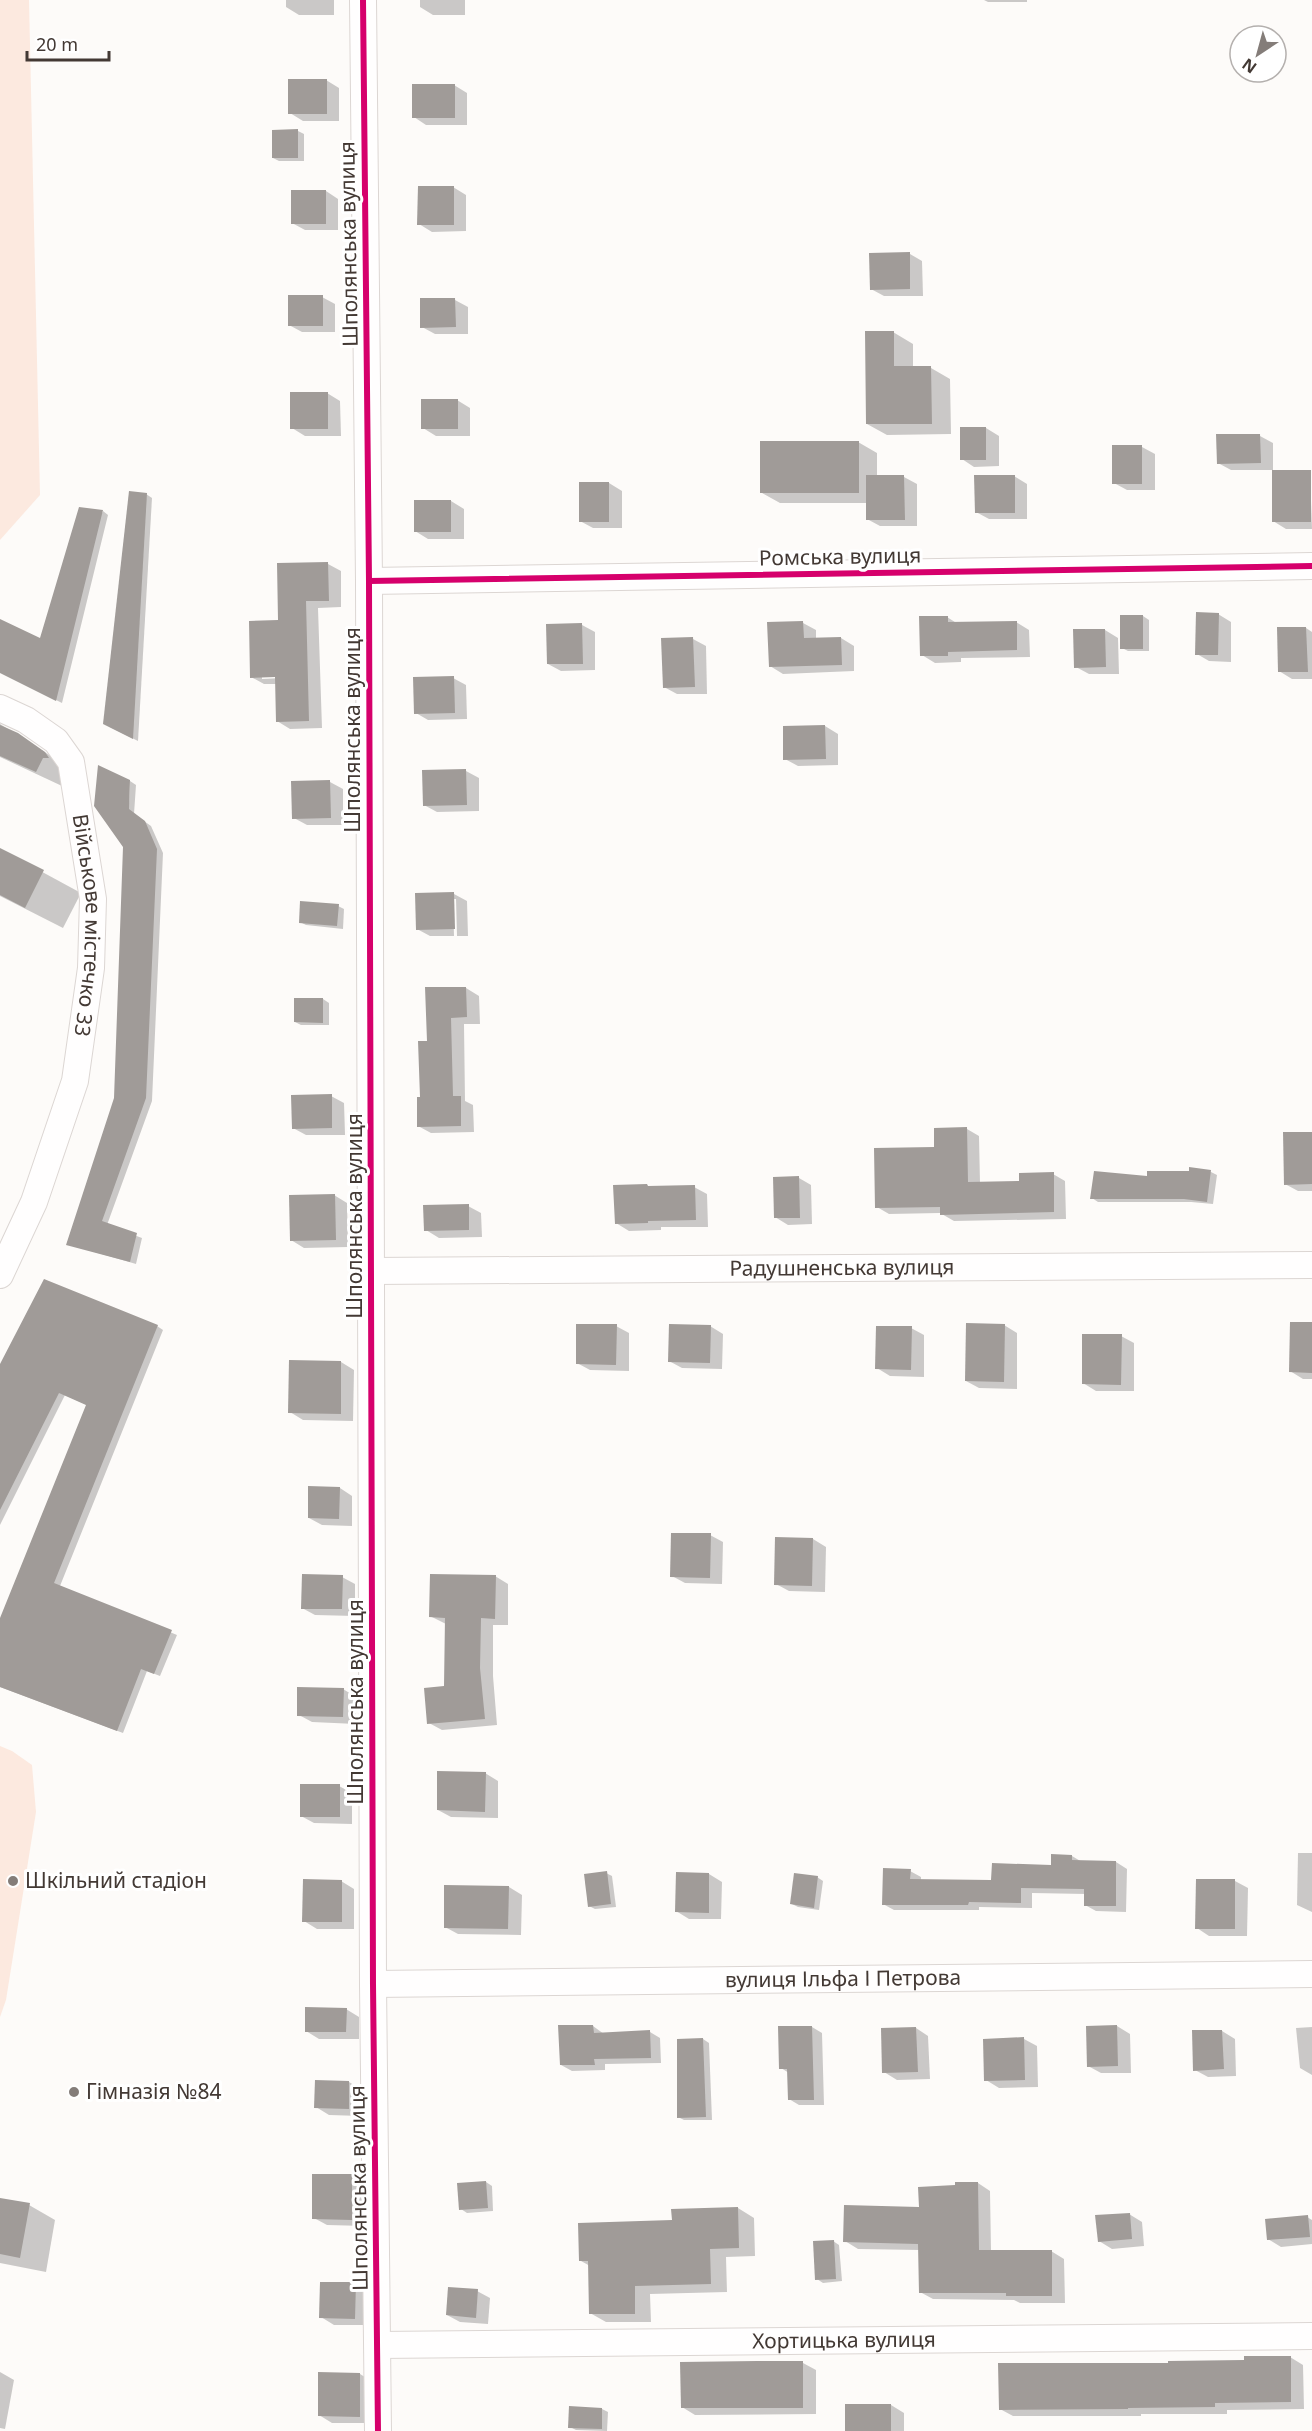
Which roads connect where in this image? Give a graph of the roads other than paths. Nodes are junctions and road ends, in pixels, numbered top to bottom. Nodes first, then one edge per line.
1 (363, 0) edge
2 (1312, 566) edge
3 (369, 581) junction
4 (0, 708) edge
5 (1312, 1265) edge
6 (372, 1271) junction
7 (0, 1275) edge
8 (1312, 1974) edge
9 (373, 1984) junction
10 (1312, 2336) edge
11 (378, 2345) junction
12 (378, 2431) edge

1 - 3 street, Шполянська вулиця
2 - 3 street, Ромська вулиця
3 - 6 street, Шполянська вулиця
4 - 7 street, Військове містечко 33
5 - 6 street, Радушненська вулиця
6 - 9 street, Шполянська вулиця
8 - 9 street, вулиця Ільфа І Петрова
9 - 11 street, Шполянська вулиця
10 - 11 street, Хортицька вулиця
11 - 12 street, Шполянська вулиця

